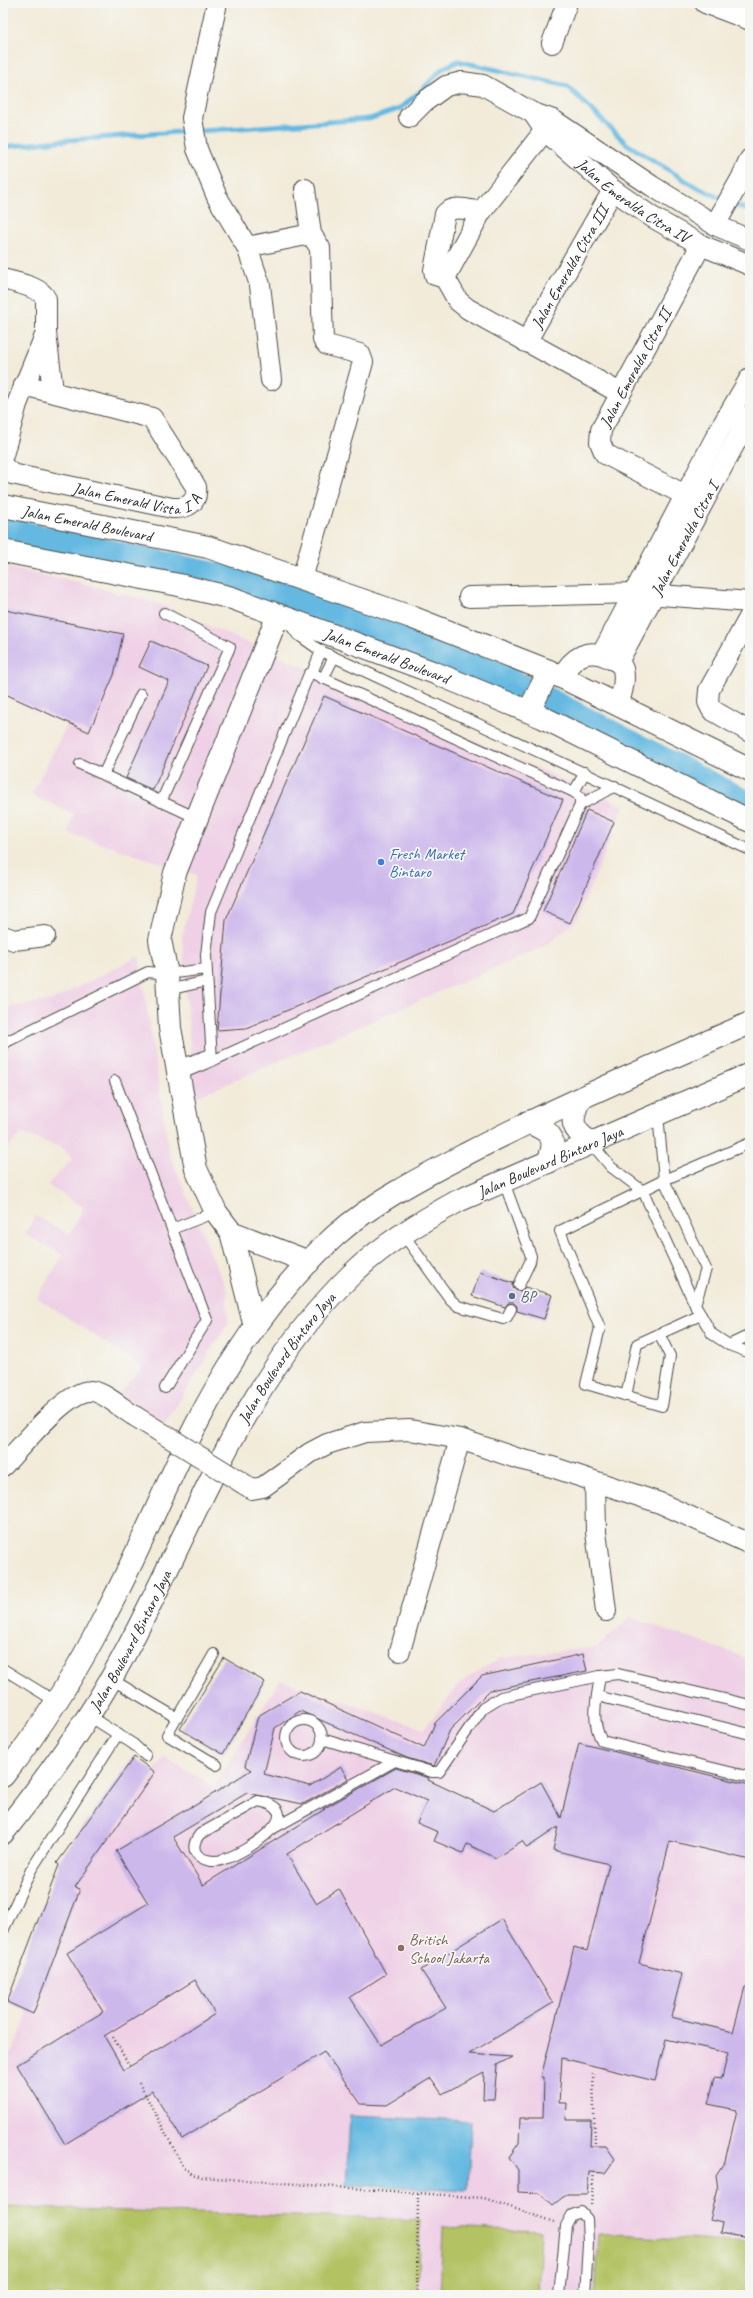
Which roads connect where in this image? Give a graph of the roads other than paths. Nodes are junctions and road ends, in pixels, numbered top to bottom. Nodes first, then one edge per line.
1 (217, 3) edge
2 (568, 3) edge
3 (705, 3) edge
4 (750, 20) edge
5 (552, 43) dead end
6 (409, 118) dead end
7 (549, 125) junction
8 (750, 159) edge
9 (305, 189) dead end
10 (613, 190) junction
11 (481, 212) junction
12 (718, 220) junction
13 (311, 234) junction
14 (750, 240) edge
15 (701, 245) junction
16 (247, 247) junction
17 (750, 265) edge
18 (445, 278) junction
19 (3, 279) edge
20 (46, 333) junction
21 (526, 342) junction
22 (750, 378) edge
23 (270, 380) dead end
24 (24, 385) junction
25 (53, 391) junction
26 (620, 393) junction
27 (10, 402) edge
28 (750, 415) edge
29 (728, 434) junction
30 (3, 454) edge
31 (3, 466) edge
32 (686, 495) junction
33 (3, 506) edge
34 (3, 551) edge
35 (302, 579) junction
36 (635, 593) junction
37 (655, 595) junction
38 (469, 597) dead end
39 (750, 602) edge
40 (164, 613) dead end
41 (750, 616) edge
42 (282, 617) junction
43 (321, 651) junction
44 (334, 657) junction
45 (610, 658) junction
46 (312, 673) junction
47 (323, 678) junction
48 (554, 678) junction
49 (141, 694) dead end
50 (618, 705) junction
51 (538, 709) junction
52 (750, 732) edge
53 (80, 764) dead end
54 (750, 770) edge
55 (585, 772) junction
56 (103, 775) junction
57 (614, 786) junction
58 (574, 792) junction
59 (161, 802) junction
60 (580, 805) junction
61 (197, 818) junction
62 (750, 822) edge
63 (750, 850) edge
64 (3, 936) edge
65 (44, 936) dead end
66 (206, 969) junction
67 (207, 981) junction
68 (167, 982) junction
69 (750, 1023) edge
70 (3, 1048) edge
71 (212, 1057) junction
72 (178, 1071) junction
73 (750, 1074) edge
74 (115, 1080) dead end
75 (579, 1100) junction
76 (658, 1114) junction
77 (528, 1122) junction
78 (592, 1143) junction
79 (750, 1143) edge
80 (548, 1162) junction
81 (664, 1180) junction
82 (504, 1182) junction
83 (643, 1191) junction
84 (216, 1212) junction
85 (172, 1229) junction
86 (231, 1232) junction
87 (403, 1234) junction
88 (309, 1262) junction
89 (519, 1285) dead end
90 (695, 1305) junction
91 (511, 1309) dead end
92 (701, 1316) junction
93 (255, 1327) junction
94 (659, 1334) junction
95 (750, 1335) edge
96 (729, 1345) junction
97 (750, 1353) edge
98 (166, 1388) dead end
99 (626, 1396) junction
100 (460, 1439) junction
101 (3, 1466) edge
102 (594, 1482) junction
103 (750, 1544) edge
104 (606, 1611) dead end
105 (400, 1651) dead end
106 (214, 1654) dead end
107 (3, 1669) edge
108 (600, 1676) junction
109 (111, 1679) junction
110 (597, 1696) junction
111 (55, 1701) junction
112 (750, 1705) edge
113 (89, 1716) junction
114 (177, 1718) junction
115 (118, 1734) junction
116 (750, 1734) edge
117 (322, 1739) dead end
118 (146, 1756) dead end
119 (394, 1761) junction
120 (217, 1765) dead end
121 (3, 1776) edge
122 (750, 1777) edge
123 (274, 1829) junction
124 (3, 1833) edge
125 (14, 1906) junction
126 (3, 1916) edge
127 (3, 1931) edge
128 (559, 2295) edge
129 (585, 2295) edge

1 - 16 street
2 - 5 street
3 - 4 street
6 - 7 street, Jalan Emeralda Citra IV
7 - 10 street, Jalan Emeralda Citra IV
7 - 11 street
7 - 12 street, Jalan Emeralda Citra IV
8 - 12 street
9 - 13 street
10 - 15 street, Jalan Emeralda Citra IV
10 - 21 street, Jalan Emeralda Citra III
11 - 18 street
11 - 18 street, Jalan Emeralda Citra III
12 - 14 street, Jalan Emeralda Citra IV
13 - 16 street
13 - 35 street
15 - 17 street, Jalan Emeralda Citra IV
15 - 26 street, Jalan Emeralda Citra II
16 - 23 street
18 - 21 street, Jalan Emeralda Citra III
19 - 20 street
20 - 24 street
20 - 25 street
21 - 26 street, Jalan Emeralda Citra III
22 - 29 street, Jalan Emeralda Citra I
24 - 25 street, Jalan Emerald Vista I A
24 - 27 street
25 - 31 street, Jalan Emerald Vista I A
26 - 32 street, Jalan Emeralda Citra II
27 - 30 street
28 - 29 street, Jalan Emeralda Citra I
29 - 32 street, Jalan Emeralda Citra I
29 - 37 street, Jalan Emeralda Citra I
32 - 36 street, Jalan Emeralda Citra I
33 - 35 main road, Jalan Emerald Boulevard
34 - 42 main road, Jalan Emerald Boulevard
35 - 48 main road, Jalan Emerald Boulevard
36 - 37 street
36 - 38 street, Jalan Emeralda Citra I
36 - 45 street, Jalan Emeralda Citra I
37 - 39 street
37 - 45 street, Jalan Emeralda Citra I
40 - 59 lane
41 - 52 street
42 - 43 lane
42 - 51 main road, Jalan Emerald Boulevard
42 - 61 main road
43 - 44 lane
43 - 46 lane
44 - 47 lane
44 - 55 lane
45 - 48 street
45 - 50 street
46 - 47 lane
46 - 66 lane
47 - 58 lane
48 - 50 main road, Jalan Emerald Boulevard
48 - 51 main road
49 - 56 lane
50 - 54 main road, Jalan Emerald Boulevard
51 - 62 main road, Jalan Emerald Boulevard
53 - 56 lane
55 - 57 lane
55 - 58 lane
56 - 59 lane
57 - 60 lane
57 - 63 lane
58 - 60 lane
59 - 61 lane
60 - 71 lane
61 - 68 main road
64 - 65 street
66 - 67 lane
66 - 68 lane
67 - 68 lane
67 - 71 lane
68 - 70 lane
68 - 72 main road
69 - 75 main road, Jalan Boulevard Bintaro Jaya
71 - 72 lane
72 - 84 main road
73 - 76 main road, Jalan Boulevard Bintaro Jaya
74 - 85 lane
75 - 77 main road, Jalan Boulevard Bintaro Jaya
75 - 78 main road
76 - 78 main road, Jalan Boulevard Bintaro Jaya
76 - 81 lane
77 - 80 main road
77 - 88 main road, Jalan Boulevard Bintaro Jaya
78 - 80 main road, Jalan Boulevard Bintaro Jaya
78 - 83 lane
79 - 81 lane
80 - 82 main road, Jalan Boulevard Bintaro Jaya
81 - 83 lane
81 - 90 lane
82 - 87 main road, Jalan Boulevard Bintaro Jaya
82 - 89 lane
83 - 90 lane
83 - 99 lane
84 - 85 lane
84 - 86 main road
85 - 98 lane
86 - 88 main road
86 - 93 main road
87 - 91 lane
87 - 109 main road, Jalan Boulevard Bintaro Jaya
88 - 93 main road, Jalan Boulevard Bintaro Jaya
90 - 92 lane
92 - 94 lane
92 - 96 lane
93 - 111 main road, Jalan Boulevard Bintaro Jaya
94 - 99 lane
94 - 99 lane
95 - 96 lane
96 - 97 lane
100 - 101 street, bridge
100 - 102 street
100 - 105 street
102 - 103 street
102 - 104 street
106 - 114 lane
107 - 111 lane
108 - 110 lane
108 - 112 lane
108 - 119 lane
109 - 113 main road, Jalan Boulevard Bintaro Jaya
109 - 114 lane
110 - 116 lane
110 - 122 lane
111 - 121 main road, Jalan Boulevard Bintaro Jaya
113 - 115 lane
113 - 124 main road, Jalan Boulevard Bintaro Jaya
114 - 120 lane
115 - 118 lane
115 - 125 lane
117 - 119 lane
119 - 123 lane
123 - 123 lane
125 - 126 lane
125 - 127 lane
128 - 129 lane

